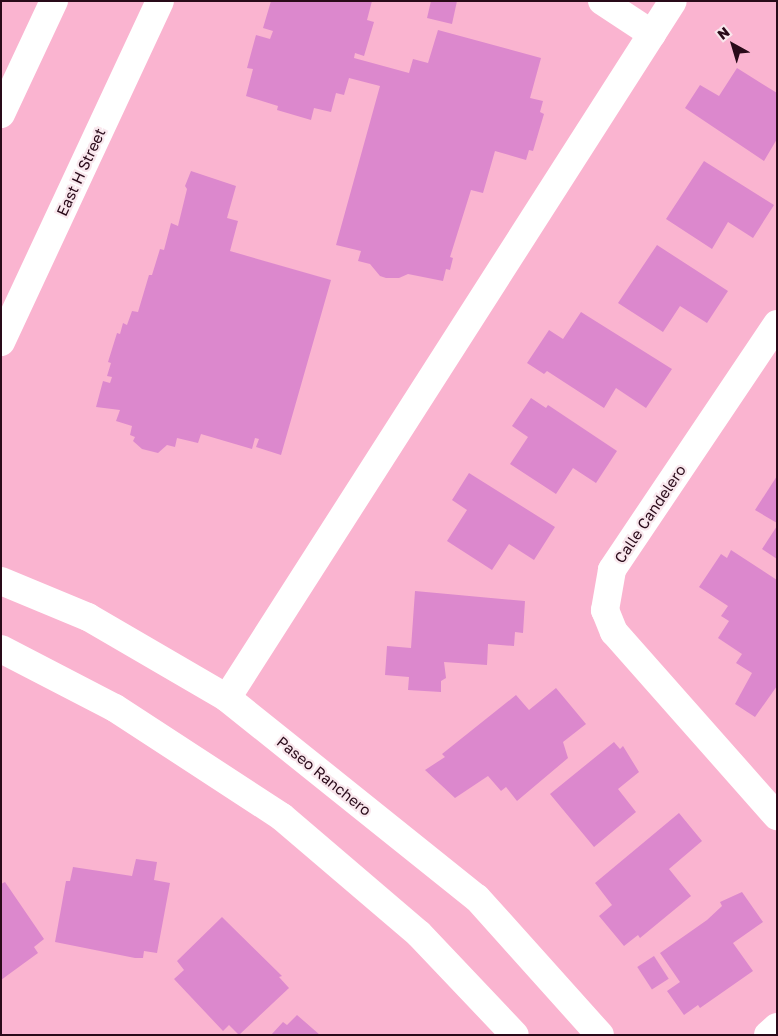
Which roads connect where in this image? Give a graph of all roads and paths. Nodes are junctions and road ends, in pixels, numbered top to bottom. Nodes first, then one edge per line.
1 (54, 1) edge
2 (160, 1) edge
3 (602, 1) edge
4 (673, 1) edge
5 (652, 34) junction
6 (1, 114) edge
7 (777, 324) edge
8 (1, 342) edge
9 (1, 581) edge
10 (1, 649) edge
11 (227, 698) junction
12 (777, 816) edge
13 (777, 1027) edge
14 (515, 1035) edge
15 (600, 1035) edge
16 (768, 1035) edge

1 - 6 main road
2 - 8 main road, East H Street
3 - 5 main road
4 - 5 main road
5 - 11 main road
7 - 12 main road, Calle Candelero
9 - 11 main road, Paseo Ranchero
10 - 14 main road
11 - 15 main road, Paseo Ranchero
13 - 16 main road

